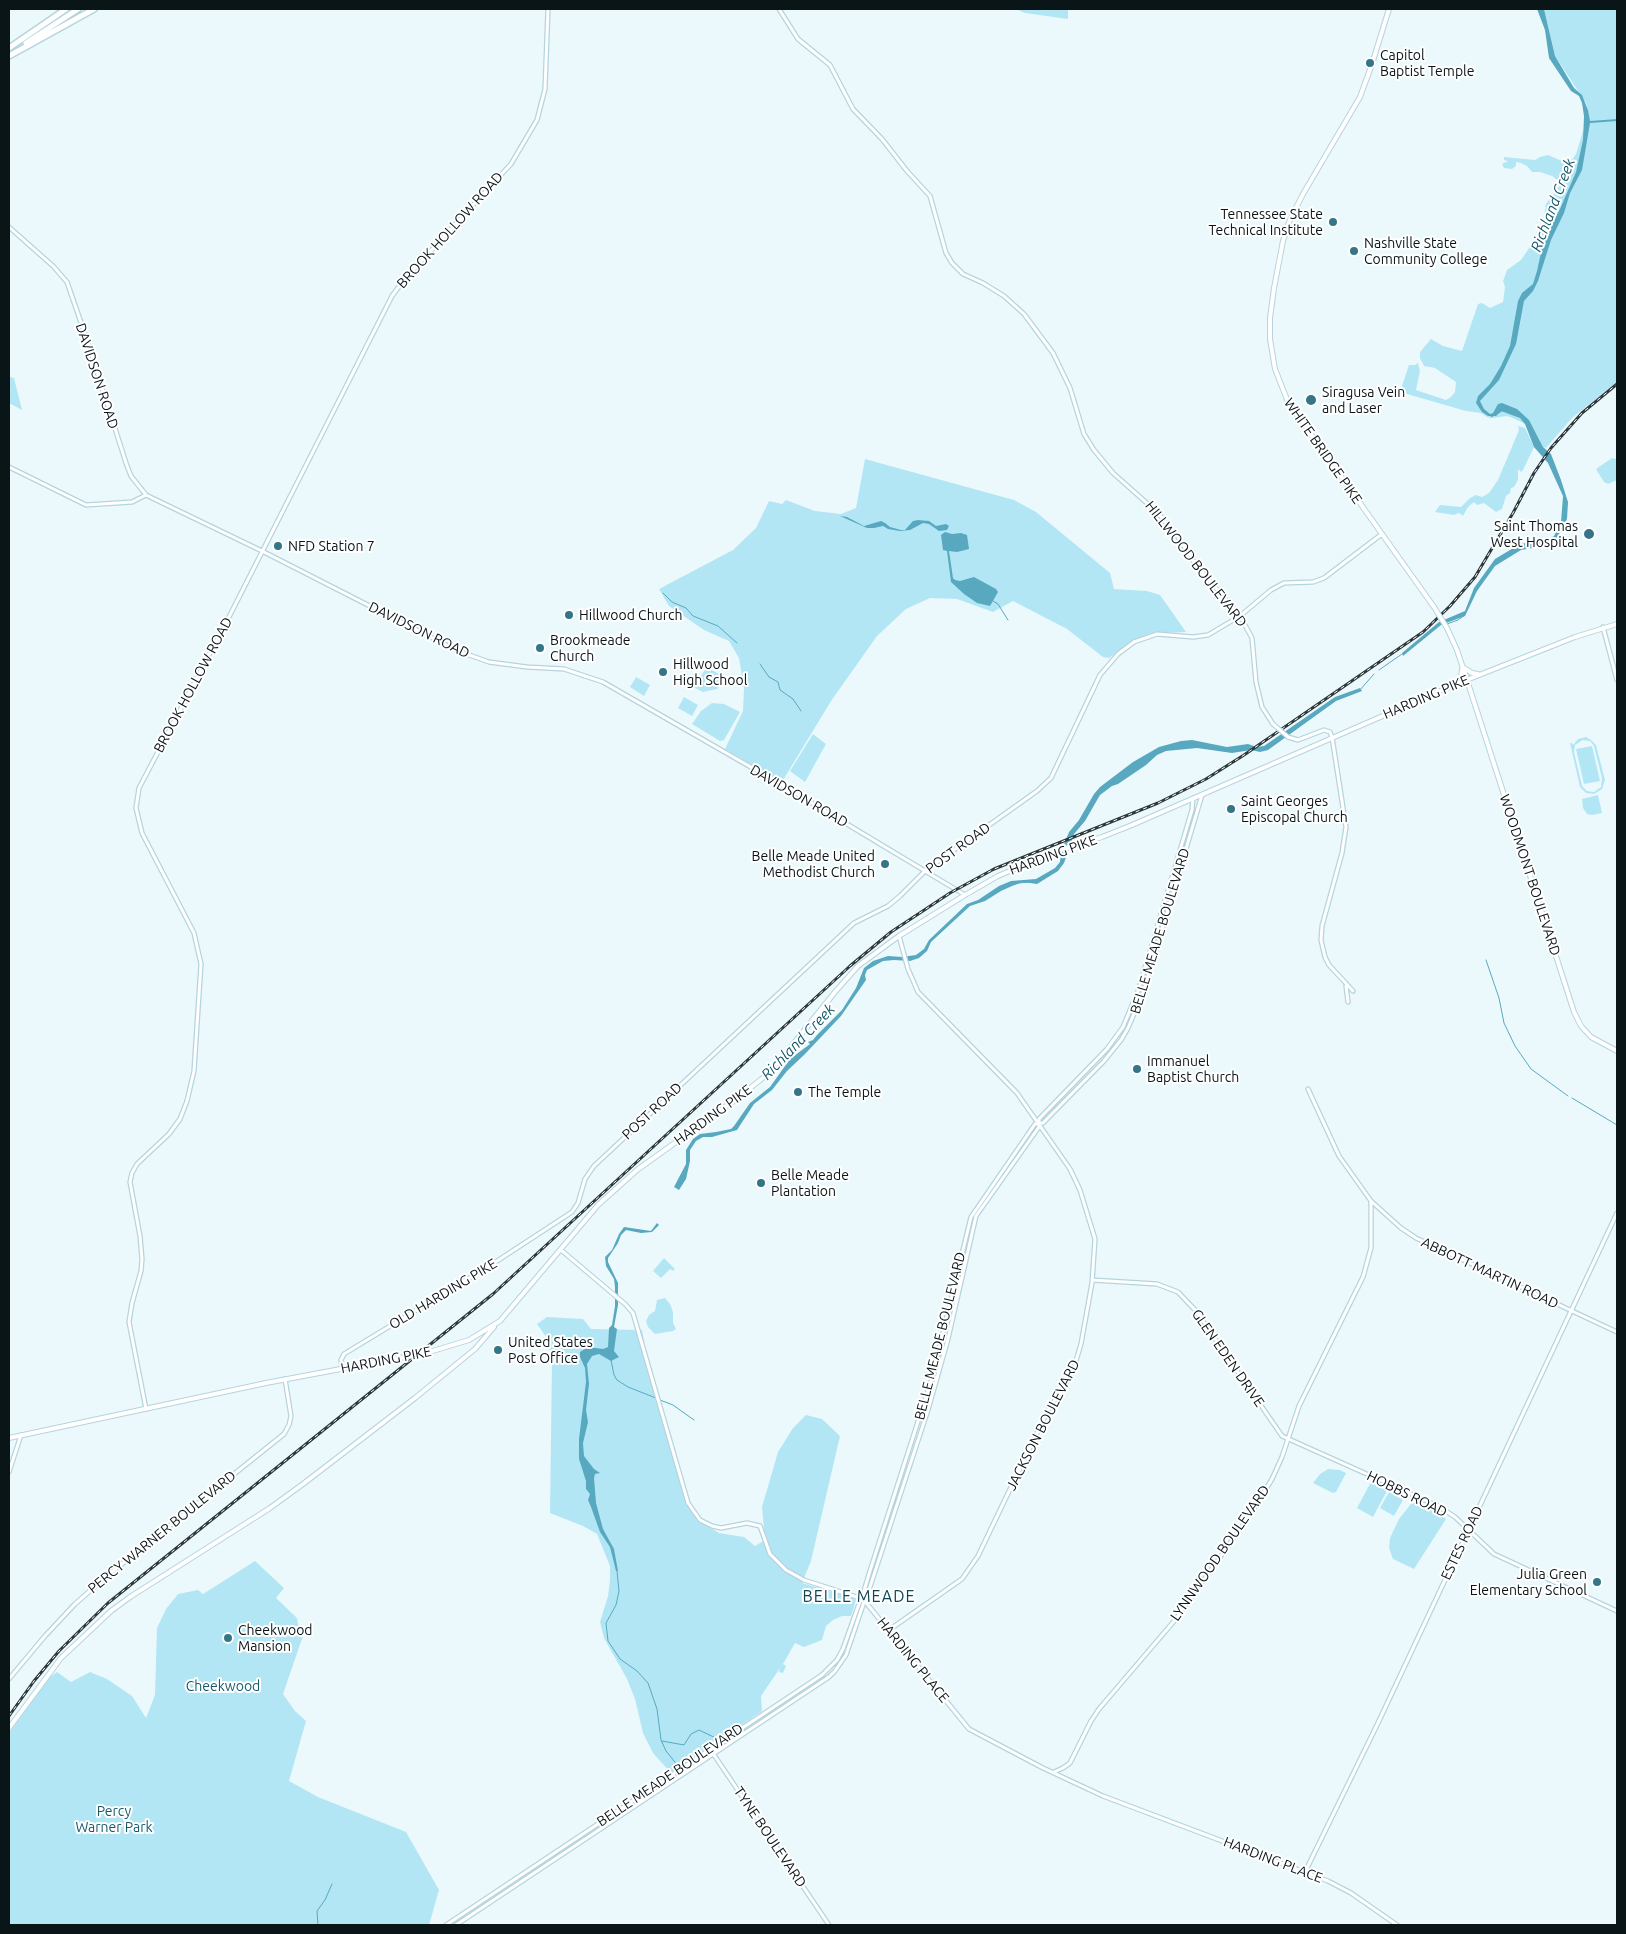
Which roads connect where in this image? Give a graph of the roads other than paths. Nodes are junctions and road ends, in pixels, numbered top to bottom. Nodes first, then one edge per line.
1 (66, 9) edge
2 (78, 9) edge
3 (94, 9) edge
4 (548, 9) edge
5 (779, 9) edge
6 (1389, 9) edge
7 (9, 48) edge
8 (9, 56) edge
9 (9, 227) edge
10 (9, 467) edge
11 (146, 496) junction
12 (1382, 534) junction
13 (262, 552) junction
14 (1240, 616) junction
15 (1617, 624) edge
16 (1603, 627) junction
17 (1463, 667) junction
18 (1483, 674) junction
19 (1467, 680) junction
20 (1617, 680) edge
21 (1454, 685) junction
22 (1332, 737) junction
23 (1202, 794) junction
24 (1193, 798) junction
25 (1188, 823) junction
26 (1193, 825) junction
27 (1182, 842) junction
28 (1187, 844) junction
29 (1174, 869) junction
30 (926, 870) junction
31 (1179, 871) junction
32 (965, 894) junction
33 (1159, 922) junction
34 (1164, 923) junction
35 (899, 936) junction
36 (1152, 946) junction
37 (1156, 948) junction
38 (1343, 982) junction
39 (1139, 988) junction
40 (1144, 990) junction
41 (1353, 991) dead end
42 (1348, 1002) dead end
43 (1123, 1027) junction
44 (1128, 1028) junction
45 (1110, 1046) junction
46 (1114, 1049) junction
47 (1617, 1051) edge
48 (1089, 1068) junction
49 (1094, 1071) junction
50 (1085, 1073) junction
51 (1088, 1077) junction
52 (1308, 1089) dead end
53 (1039, 1124) junction
54 (1016, 1150) junction
55 (1020, 1153) junction
56 (989, 1189) junction
57 (993, 1192) junction
58 (1370, 1201) junction
59 (975, 1213) junction
60 (1617, 1213) edge
61 (553, 1225) joint
62 (561, 1250) junction
63 (1092, 1280) junction
64 (1571, 1312) junction
65 (948, 1314) junction
66 (953, 1315) junction
67 (498, 1323) junction
68 (945, 1329) junction
69 (950, 1330) junction
70 (1617, 1332) edge
71 (469, 1340) junction
72 (475, 1349) junction
73 (342, 1368) junction
74 (285, 1379) junction
75 (146, 1410) junction
76 (21, 1435) junction
77 (9, 1438) edge
78 (1288, 1439) junction
79 (1296, 1442) joint
80 (904, 1468) junction
81 (909, 1470) junction
82 (9, 1472) edge
83 (1468, 1530) junction
84 (865, 1594) junction
85 (863, 1599) junction
86 (1617, 1611) edge
87 (890, 1630) junction
88 (9, 1679) edge
89 (9, 1728) edge
90 (710, 1749) junction
91 (713, 1754) junction
92 (1054, 1772) junction
93 (1304, 1872) junction
94 (446, 1925) edge
95 (456, 1925) edge
96 (829, 1925) edge
97 (1397, 1925) edge

1 - 7 highway
2 - 8 highway
3 - 8 highway
4 - 13 street, BROOK HOLLOW ROAD
5 - 14 street, HILLWOOD BOULEVARD
6 - 12 main road, WHITE BRIDGE PIKE
9 - 11 street, DAVIDSON ROAD
10 - 11 street
11 - 13 street, DAVIDSON ROAD
12 - 14 street, POST ROAD
12 - 17 main road, WHITE BRIDGE PIKE, bridge
13 - 30 street, DAVIDSON ROAD
13 - 75 street, BROOK HOLLOW ROAD
14 - 22 street, HILLWOOD BOULEVARD, bridge
14 - 30 street, POST ROAD
15 - 16 main road, HARDING PIKE
16 - 18 main road, HARDING PIKE
16 - 20 street
17 - 18 main road
17 - 19 main road, WHITE BRIDGE PIKE
17 - 21 main road
18 - 19 main road, HARDING PIKE
19 - 21 main road, HARDING PIKE
19 - 47 main road, WOODMONT BOULEVARD
21 - 22 main road, HARDING PIKE
22 - 23 main road, HARDING PIKE
22 - 38 street
23 - 24 main road, HARDING PIKE
23 - 26 street, BELLE MEADE BOULEVARD
24 - 25 street, BELLE MEADE BOULEVARD
24 - 32 main road, HARDING PIKE
25 - 26 street
25 - 27 street, BELLE MEADE BOULEVARD
26 - 28 street, BELLE MEADE BOULEVARD
27 - 28 street
27 - 29 street, BELLE MEADE BOULEVARD
28 - 31 street, BELLE MEADE BOULEVARD
29 - 31 street
29 - 33 street, BELLE MEADE BOULEVARD
30 - 32 street, DAVIDSON ROAD
30 - 61 street, POST ROAD
31 - 34 street, BELLE MEADE BOULEVARD
32 - 35 main road, HARDING PIKE
33 - 34 street
33 - 36 street, BELLE MEADE BOULEVARD
34 - 37 street, BELLE MEADE BOULEVARD
35 - 53 street, JACKSON BOULEVARD
35 - 62 main road, HARDING PIKE
36 - 37 street
36 - 39 street, BELLE MEADE BOULEVARD
37 - 40 street, BELLE MEADE BOULEVARD
38 - 41 street
38 - 42 street
39 - 40 street
39 - 43 street, BELLE MEADE BOULEVARD
40 - 44 street, BELLE MEADE BOULEVARD
43 - 44 street
43 - 45 street, BELLE MEADE BOULEVARD
44 - 46 street, BELLE MEADE BOULEVARD
45 - 46 street
45 - 48 street, BELLE MEADE BOULEVARD
46 - 49 street, BELLE MEADE BOULEVARD
48 - 49 street
48 - 50 street, BELLE MEADE BOULEVARD
49 - 51 street, BELLE MEADE BOULEVARD
50 - 51 street
50 - 53 street, BELLE MEADE BOULEVARD
51 - 53 street, BELLE MEADE BOULEVARD
52 - 58 street
53 - 54 street, BELLE MEADE BOULEVARD
53 - 55 street, BELLE MEADE BOULEVARD
53 - 63 street, JACKSON BOULEVARD
54 - 55 street
54 - 56 street, BELLE MEADE BOULEVARD
55 - 57 street, BELLE MEADE BOULEVARD
56 - 57 street
56 - 59 street, BELLE MEADE BOULEVARD
57 - 59 street, BELLE MEADE BOULEVARD
58 - 64 street, ABBOTT MARTIN ROAD
58 - 78 street, LYNNWOOD BOULEVARD
59 - 65 street, BELLE MEADE BOULEVARD
59 - 66 street, BELLE MEADE BOULEVARD
60 - 64 street, ESTES ROAD
61 - 73 street, OLD HARDING PIKE
62 - 67 main road, HARDING PIKE
62 - 85 street
63 - 78 street, GLEN EDEN DRIVE
63 - 87 street, JACKSON BOULEVARD
64 - 70 street, ABBOTT MARTIN ROAD
64 - 83 street, ESTES ROAD
65 - 66 street
65 - 68 street, BELLE MEADE BOULEVARD
66 - 69 street, BELLE MEADE BOULEVARD
67 - 71 main road, HARDING PIKE
67 - 72 main road
68 - 69 street
68 - 80 street, BELLE MEADE BOULEVARD
69 - 81 street, BELLE MEADE BOULEVARD
71 - 72 main road
71 - 73 main road, HARDING PIKE, bridge
72 - 89 main road
73 - 74 main road, HARDING PIKE
74 - 75 main road, HARDING PIKE
74 - 88 street, PERCY WARNER BOULEVARD
75 - 76 main road, HARDING PIKE
76 - 77 main road, HARDING PIKE
76 - 82 street
78 - 79 street, GLEN EDEN DRIVE
78 - 92 street, LYNNWOOD BOULEVARD
79 - 83 street, HOBBS ROAD
80 - 81 street
80 - 84 street, BELLE MEADE BOULEVARD
81 - 84 street, BELLE MEADE BOULEVARD
83 - 86 street, HOBBS ROAD
83 - 93 street, ESTES ROAD
84 - 85 street, BELLE MEADE BOULEVARD
85 - 87 street, HARDING PLACE
85 - 90 street, BELLE MEADE BOULEVARD
85 - 91 street, BELLE MEADE BOULEVARD
87 - 92 street, HARDING PLACE
90 - 91 street, TYNE BOULEVARD
90 - 94 street, BELLE MEADE BOULEVARD
91 - 95 street, BELLE MEADE BOULEVARD
91 - 96 street, TYNE BOULEVARD
92 - 93 street, HARDING PLACE
93 - 97 street, HARDING PLACE

